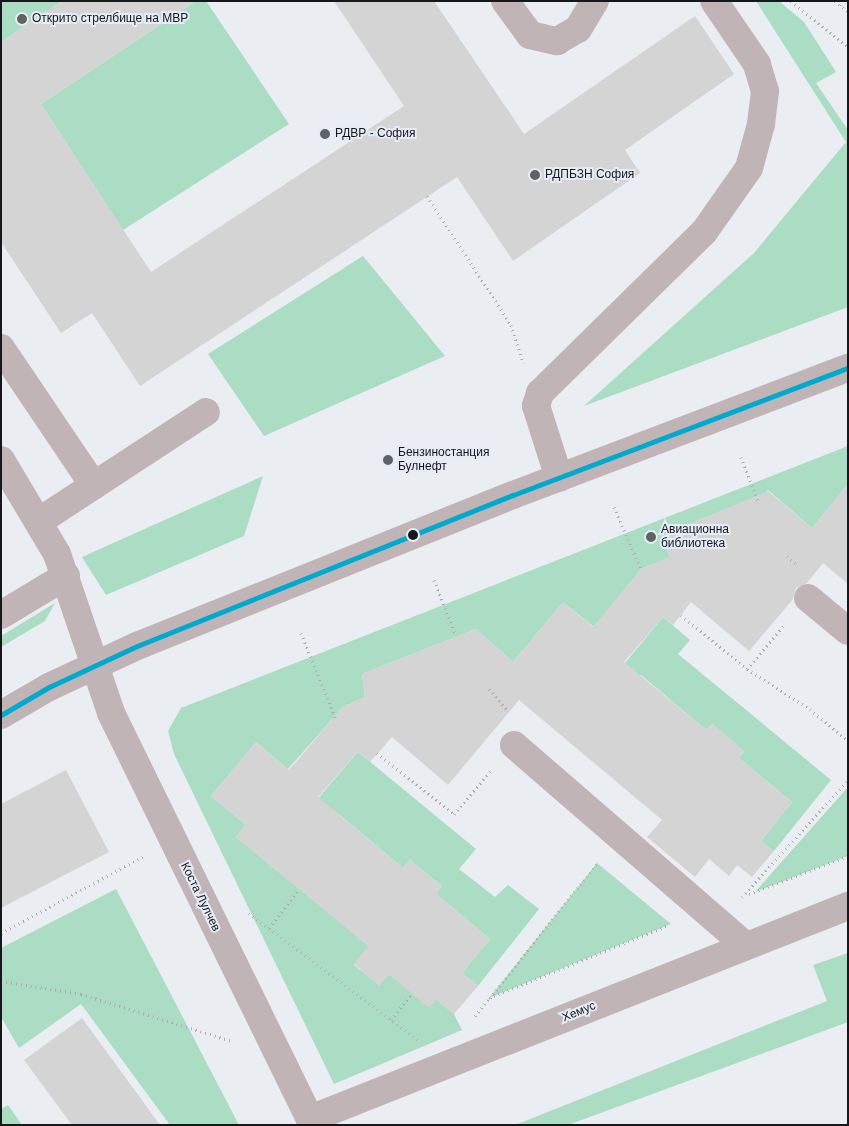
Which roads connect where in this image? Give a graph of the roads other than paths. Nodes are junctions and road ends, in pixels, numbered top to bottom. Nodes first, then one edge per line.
1 (505, 1) edge
2 (595, 1) edge
3 (714, 1) edge
4 (2, 351) edge
5 (848, 368) edge
6 (206, 412) dead end
7 (1, 460) edge
8 (558, 478) junction
9 (94, 486) junction
10 (40, 520) junction
11 (66, 576) junction
12 (808, 598) dead end
13 (1, 615) edge
14 (848, 631) edge
15 (92, 666) junction
16 (1, 715) edge
17 (514, 745) road end
18 (642, 877) dead end
19 (848, 906) edge
20 (696, 914) junction
21 (734, 948) junction
22 (312, 1122) edge

1 - 2 street
3 - 8 street
4 - 9 street
5 - 8 street
6 - 9 street
7 - 10 street, Коста Лулчев
8 - 15 street
9 - 10 street
10 - 11 street, Коста Лулчев
11 - 13 street
11 - 15 street, Коста Лулчев
12 - 14 street
15 - 16 street
15 - 22 street, Коста Лулчев
17 - 20 street
18 - 20 street
19 - 21 street, Хемус
20 - 21 street
21 - 22 street, Хемус

